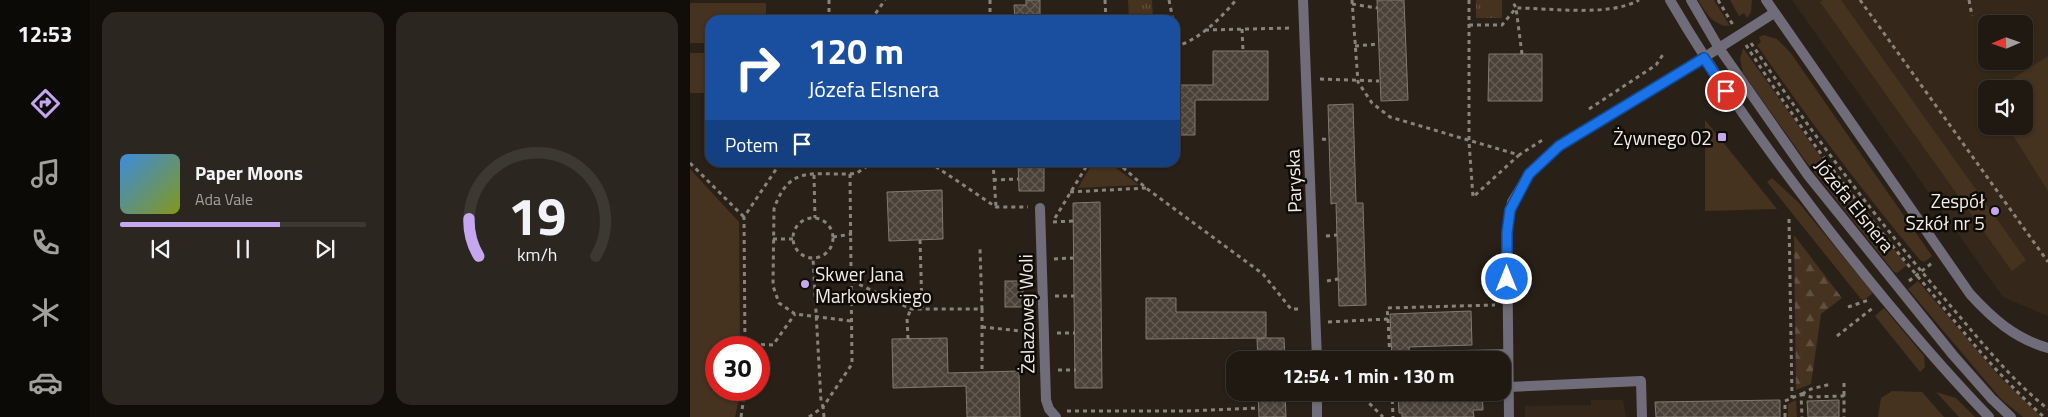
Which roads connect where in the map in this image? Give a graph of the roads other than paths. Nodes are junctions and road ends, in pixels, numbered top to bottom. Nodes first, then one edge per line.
1 (1303, 0) edge
2 (1670, 0) edge
3 (1691, 0) edge
4 (1766, 0) edge
5 (1774, 13) junction
6 (1719, 48) junction
7 (1704, 58) junction
8 (1040, 208) road end
9 (2048, 348) edge
10 (1317, 351) edge
11 (1508, 351) edge
12 (1511, 387) edge
13 (1317, 401) edge
14 (1508, 401) edge
15 (1059, 413) edge
16 (1317, 417) edge
17 (1509, 417) edge
18 (1642, 417) edge
19 (1989, 417) edge
20 (2011, 417) edge

1 - 10 street, Paryska
2 - 7 street, Józefa Elsnera
3 - 6 street, Józefa Elsnera
4 - 5 street
5 - 6 street
5 - 9 street
6 - 7 street
6 - 20 street, Józefa Elsnera
7 - 11 street
7 - 19 street, Józefa Elsnera
8 - 15 street, Żelazowej Woli
12 - 18 street
13 - 16 street
14 - 17 street

